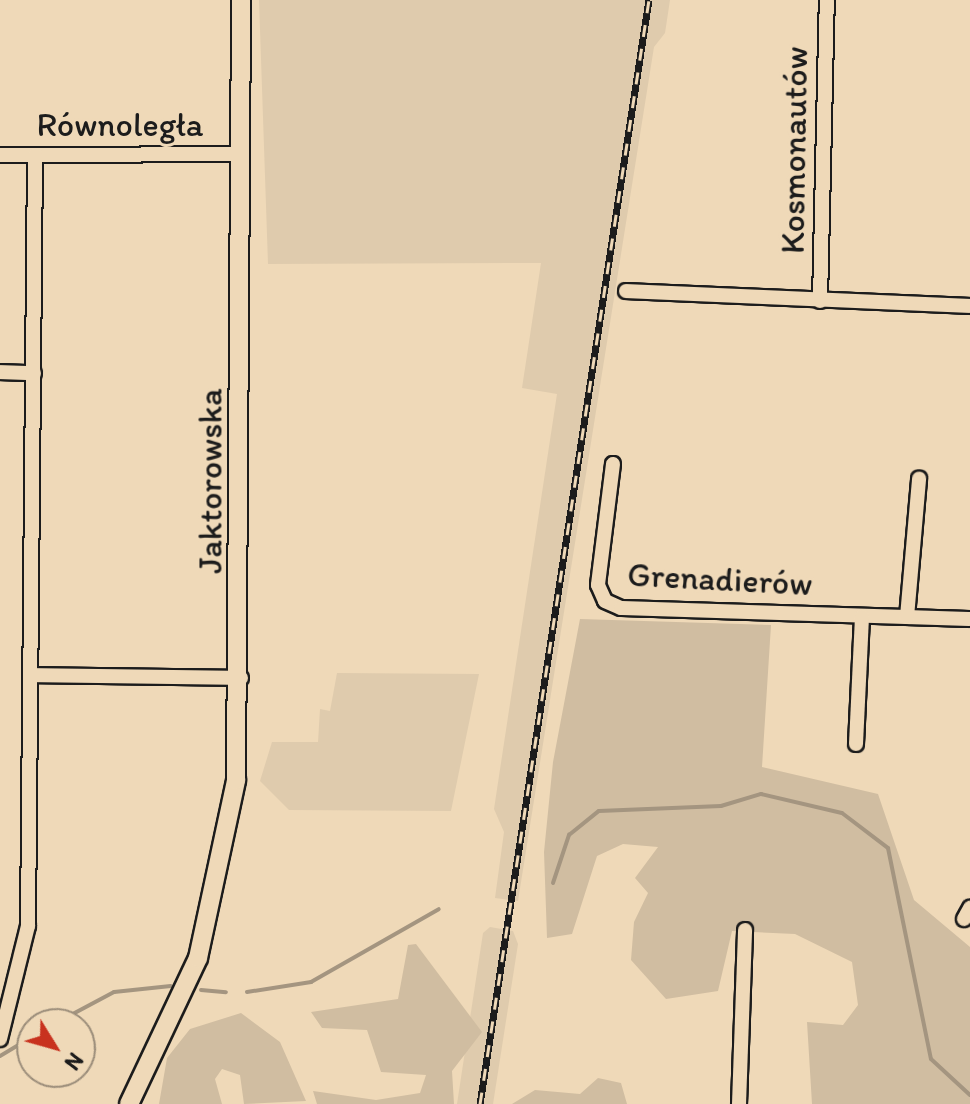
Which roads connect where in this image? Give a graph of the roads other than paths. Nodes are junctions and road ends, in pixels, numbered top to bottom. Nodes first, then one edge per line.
1 (241, 0) edge
2 (827, 0) edge
3 (241, 154) junction
4 (0, 155) edge
5 (35, 155) junction
6 (626, 291) dead end
7 (820, 301) junction
8 (970, 306) edge
9 (0, 372) edge
10 (34, 373) junction
11 (613, 464) dead end
12 (919, 479) dead end
13 (862, 616) junction
14 (907, 617) junction
15 (970, 619) edge
16 (31, 675) junction
17 (241, 678) junction
18 (856, 744) dead end
19 (745, 930) dead end
20 (0, 1039) edge
21 (129, 1104) edge
22 (739, 1104) edge

1 - 3 main road, Jaktorowska
2 - 7 street, Kosmonautów
3 - 5 street, Równoległa
3 - 17 main road, Jaktorowska
4 - 5 street, Równoległa
5 - 10 street
6 - 7 street
7 - 8 street
9 - 10 street
10 - 16 street
11 - 13 street, Grenadierów
12 - 14 street
13 - 14 street, Grenadierów
13 - 18 street
14 - 15 street, Grenadierów
16 - 17 street
16 - 20 street
17 - 21 main road, Jaktorowska
19 - 22 street

